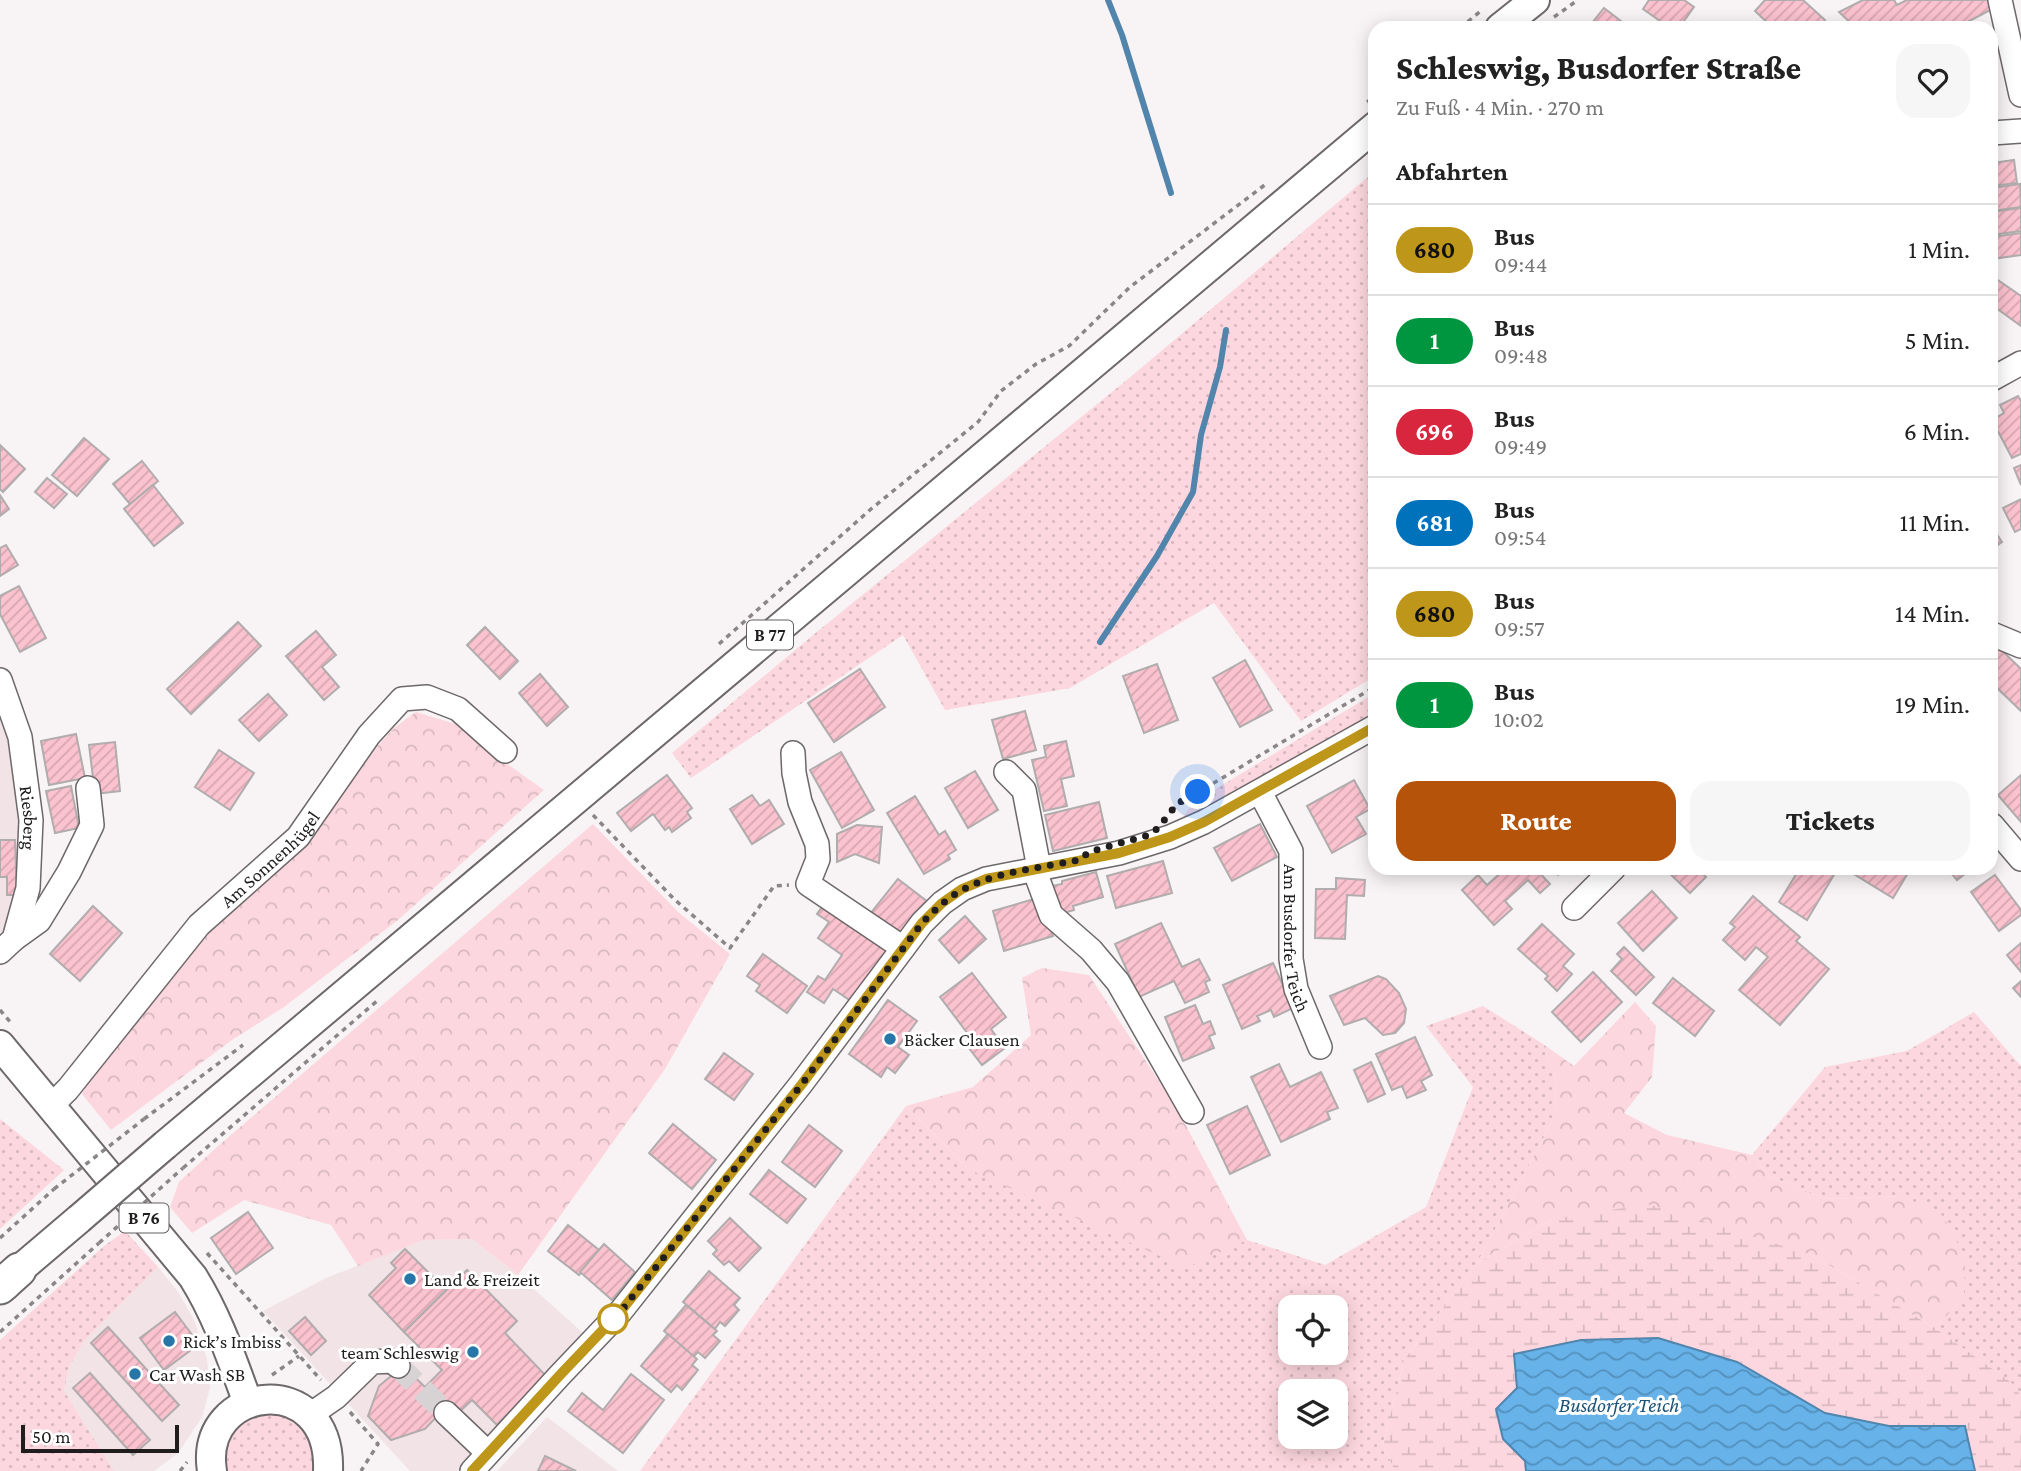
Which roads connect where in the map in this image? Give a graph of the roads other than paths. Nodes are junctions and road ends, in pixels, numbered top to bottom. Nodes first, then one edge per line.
1 (2000, 0) edge
2 (1542, 10) edge
3 (1493, 18) edge
4 (2021, 95) edge
5 (2021, 131) edge
6 (1368, 133) edge
7 (1998, 133) edge
8 (2021, 363) edge
9 (1998, 376) edge
10 (1998, 636) edge
11 (2021, 646) edge
12 (0, 680) edge
13 (1368, 731) edge
14 (505, 751) dead end
15 (793, 752) dead end
16 (1006, 772) dead end
17 (88, 788) dead end
18 (1259, 792) junction
19 (1998, 832) edge
20 (2021, 859) edge
21 (1037, 869) junction
22 (1607, 875) edge
23 (1574, 908) dead end
24 (7, 945) edge
25 (903, 948) junction
26 (0, 1045) edge
27 (1320, 1047) dead end
28 (51, 1106) junction
29 (1192, 1112) dead end
30 (5, 1282) edge
31 (398, 1366) dead end
32 (248, 1403) junction
33 (446, 1413) tunnel mouth
34 (310, 1415) junction
35 (488, 1453) junction
36 (195, 1467) edge
37 (328, 1471) edge
38 (472, 1471) edge

1 - 4 street
2 - 3 main road
5 - 7 street
6 - 30 main road, B 77, bridge
8 - 9 street
10 - 11 street
12 - 24 street, Riesberg
13 - 18 street
14 - 28 street, Am Sonnenhügel
15 - 25 street
16 - 21 street
17 - 24 street
18 - 21 street
18 - 27 street, Am Busdorfer Teich
19 - 20 street
21 - 25 street
21 - 29 street
22 - 23 street
25 - 35 street
26 - 28 main road, B 76
28 - 32 main road, B 76
31 - 34 street
32 - 34 main road
32 - 36 main road
33 - 35 street
34 - 37 main road
35 - 38 street

